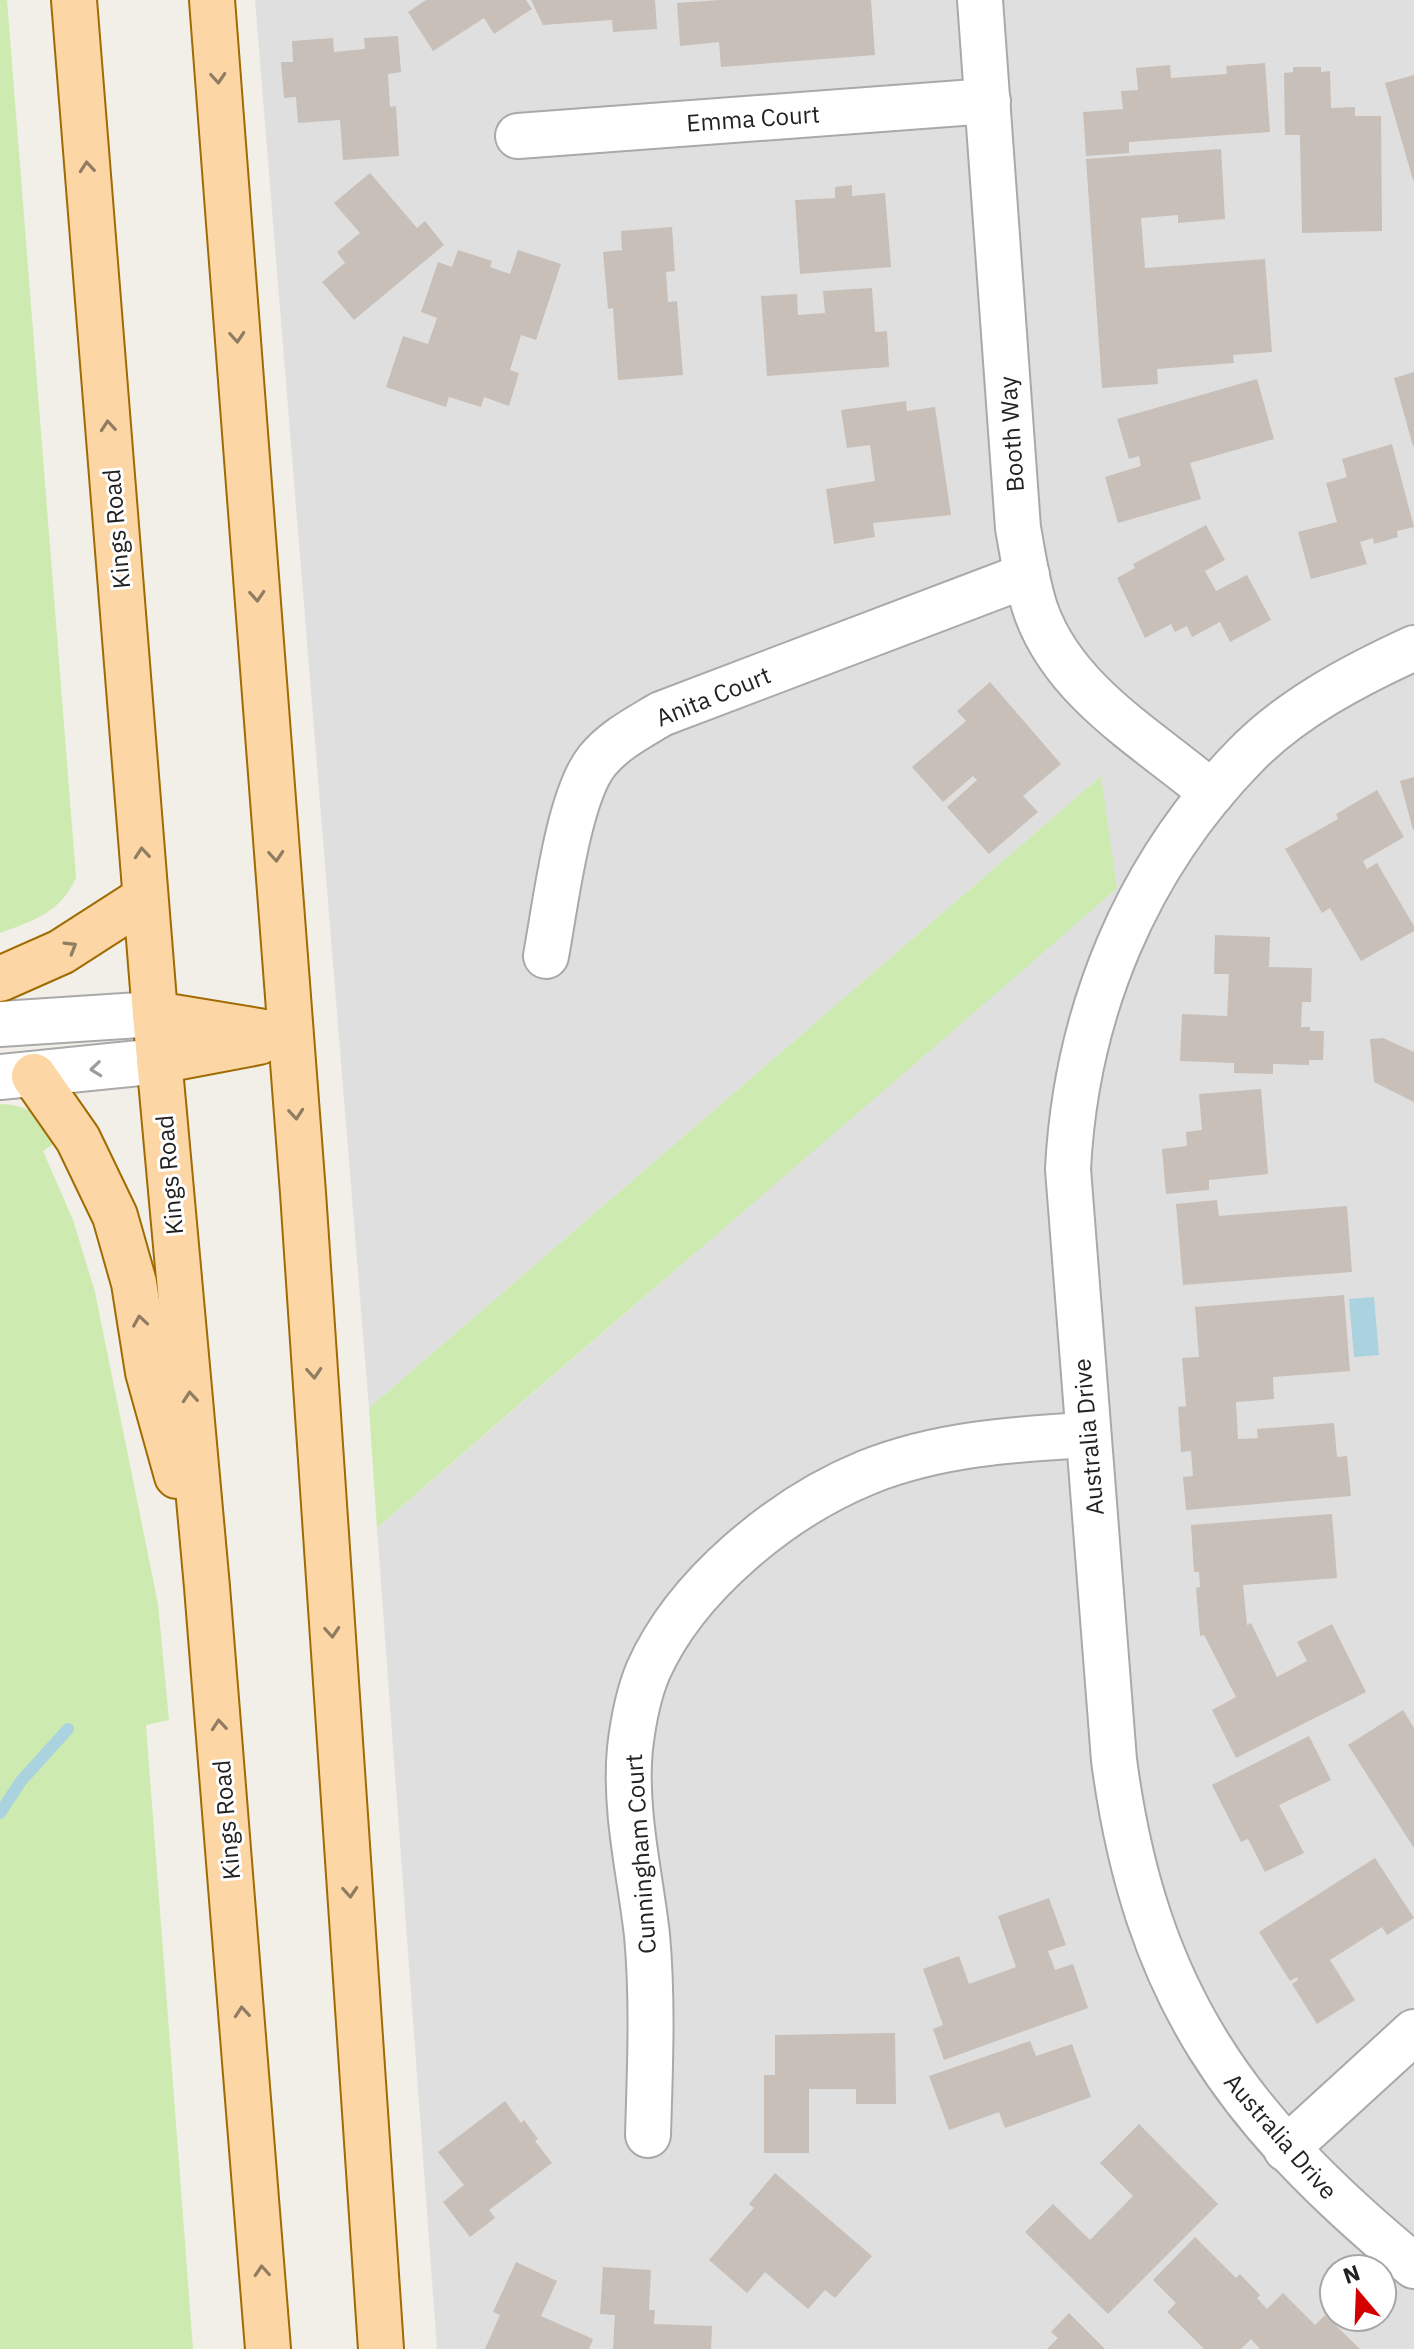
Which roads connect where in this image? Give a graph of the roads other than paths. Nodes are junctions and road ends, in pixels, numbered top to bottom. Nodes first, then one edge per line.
1 (74, 0) edge
2 (212, 0) edge
3 (980, 0) edge
4 (988, 101) junction
5 (518, 136) dead end
6 (1027, 575) junction
7 (1414, 648) edge
8 (1212, 793) junction
9 (145, 898) junction
10 (546, 956) dead end
11 (0, 979) edge
12 (155, 1014) junction
13 (0, 1024) edge
14 (289, 1036) junction
15 (159, 1061) junction
16 (17, 1076) edge
17 (1088, 1435) junction
18 (207, 1587) junction
19 (1414, 2032) edge
20 (648, 2135) dead end
21 (1286, 2149) junction
22 (1414, 2266) edge
23 (268, 2349) edge
24 (381, 2349) edge

9 -> 1 main road, Kings Road
2 -> 14 main road
3 - 4 street, Booth Way
4 - 5 street, Emma Court
4 - 6 street, Booth Way
6 - 8 street, Booth Way
6 - 10 street, Anita Court
7 - 8 street, Australia Drive
8 - 17 street, Australia Drive
11 -> 9 main road
9 - 12 main road, Kings Road
12 - 13 street
12 - 14 main road
12 - 15 main road, Kings Road
14 - 15 main road
14 -> 24 main road
15 -> 16 street
18 -> 15 main road, Kings Road
18 -> 16 main road
17 - 20 street, Cunningham Court
17 - 21 street, Australia Drive
23 -> 18 main road, Kings Road
19 - 21 street
21 - 22 street, Australia Drive

